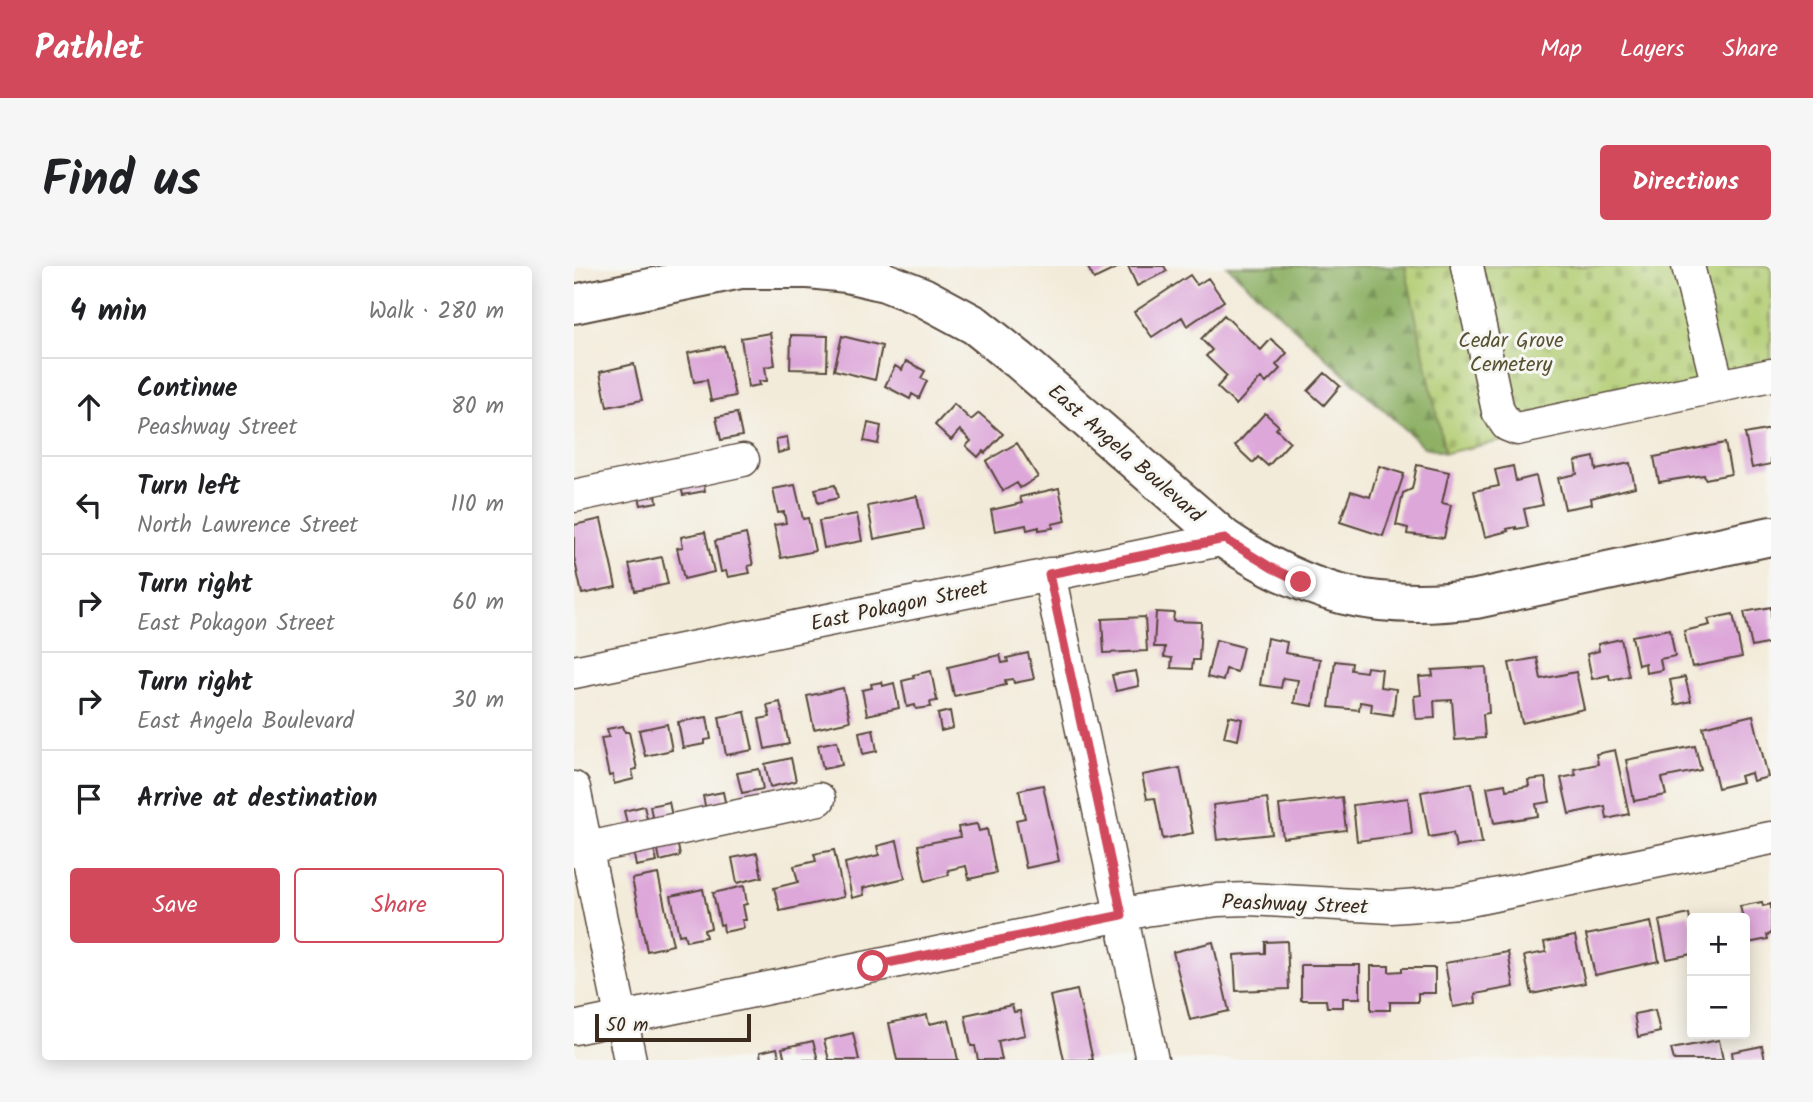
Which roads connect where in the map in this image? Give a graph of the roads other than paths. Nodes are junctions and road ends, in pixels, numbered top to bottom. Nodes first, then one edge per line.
1 (1467, 266) edge
2 (1688, 266) edge
3 (574, 304) edge
4 (1771, 375) edge
5 (1718, 386) junction
6 (743, 460) dead end
7 (574, 496) edge
8 (1771, 536) edge
9 (1225, 539) junction
10 (1049, 574) junction
11 (574, 672) edge
12 (574, 788) edge
13 (820, 799) dead end
14 (1771, 838) edge
15 (580, 850) edge
16 (1122, 915) junction
17 (621, 1018) junction
18 (574, 1028) edge
19 (629, 1060) edge
20 (1152, 1060) edge

1 - 5 street
2 - 5 street
3 - 9 main road, East Angela Boulevard
4 - 5 street
6 - 7 street
8 - 9 main road, East Angela Boulevard
9 - 10 street, East Pokagon Street
10 - 11 street, East Pokagon Street
10 - 16 street
12 - 15 street
13 - 15 street
14 - 16 street, Peashway Street
15 - 17 street
16 - 17 street, Peashway Street
16 - 20 street
17 - 18 street, Peashway Street
17 - 19 street

